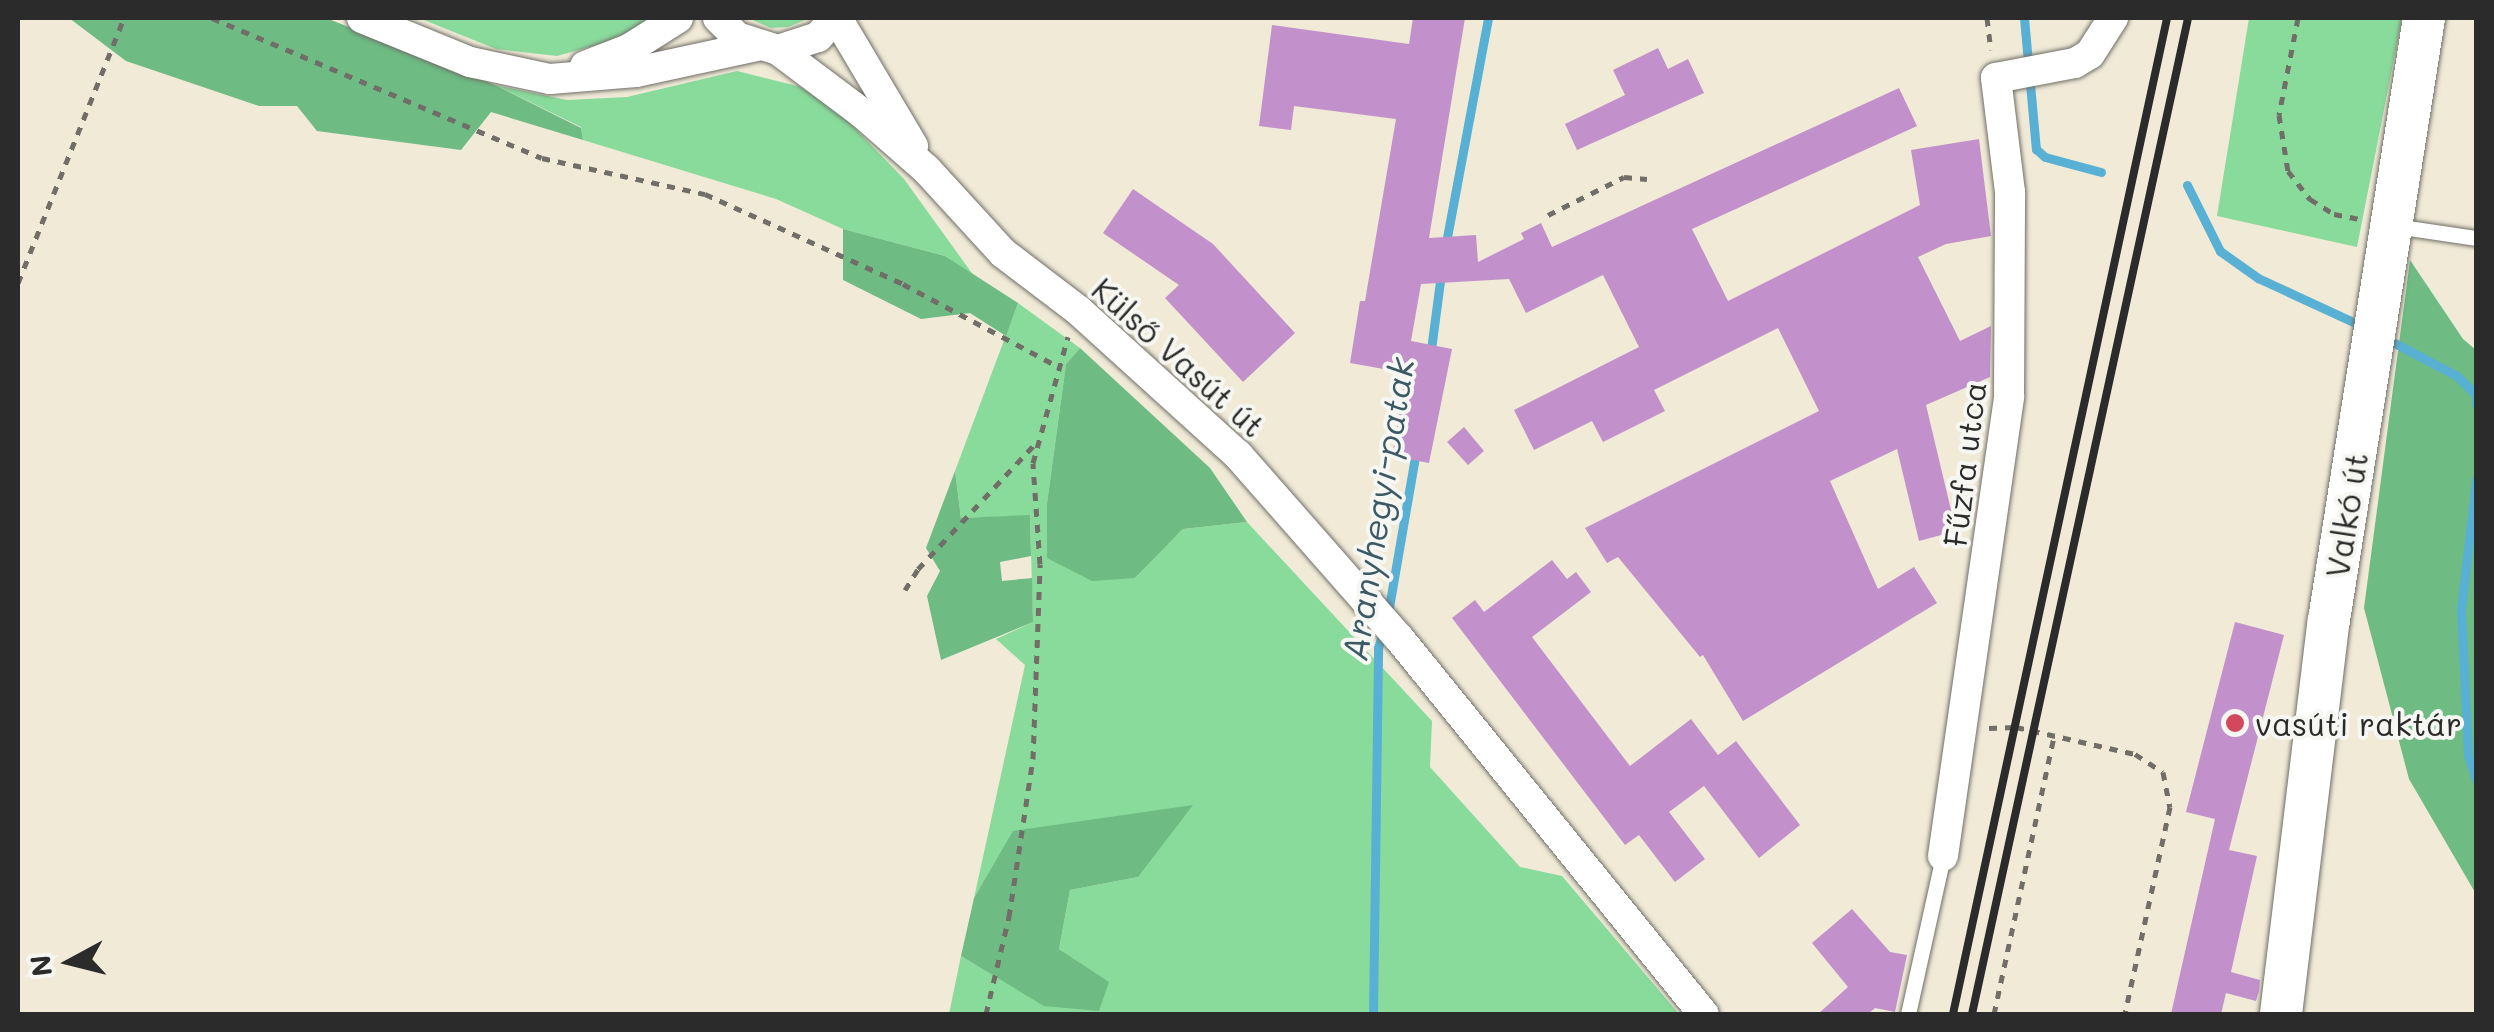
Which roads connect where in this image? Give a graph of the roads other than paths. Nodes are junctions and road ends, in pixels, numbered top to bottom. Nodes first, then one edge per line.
1 (362, 18) edge
2 (678, 18) edge
3 (718, 18) edge
4 (837, 18) edge
5 (2113, 18) edge
6 (2424, 18) edge
7 (767, 48) junction
8 (550, 78) junction
9 (927, 170) junction
10 (2391, 226) junction
11 (2476, 238) edge
12 (1943, 856) joint
13 (1704, 1014) edge
14 (1908, 1014) edge
15 (2282, 1014) edge

1 - 8 street
2 - 8 street
3 - 7 street, Külső Vasút út
4 - 7 street
4 - 9 street, Külső Vasút út
5 - 12 street, Fűzfa utca
6 - 10 street, Valkó út
7 - 8 street
7 - 9 street, Külső Vasút út
9 - 13 street, Külső Vasút út
10 - 11 lane
10 - 15 street, Valkó út
12 - 14 lane

